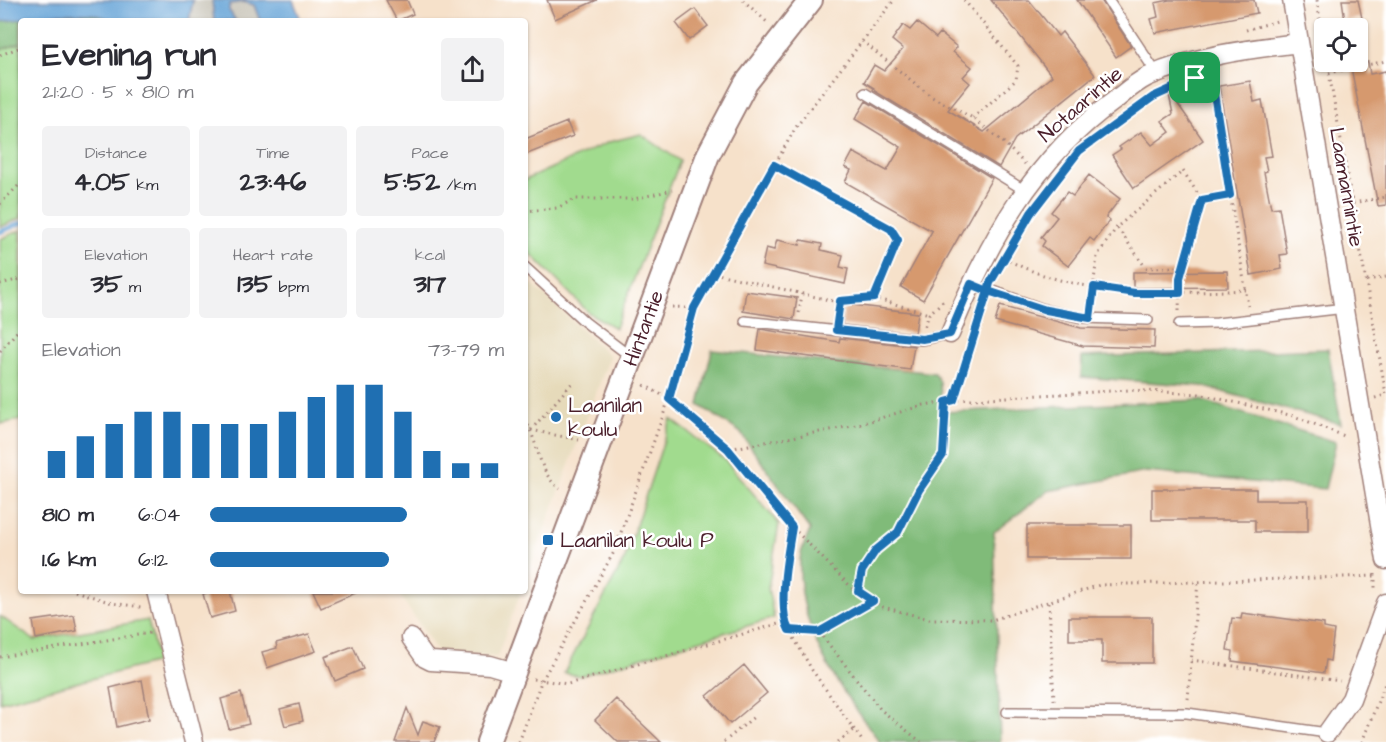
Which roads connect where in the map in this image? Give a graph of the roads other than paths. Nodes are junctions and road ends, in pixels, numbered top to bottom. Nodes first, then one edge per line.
1 (811, 0) edge
2 (1108, 0) edge
3 (1292, 0) edge
4 (1299, 42) junction
5 (1157, 74) junction
6 (865, 93) dead end
7 (1024, 190) junction
8 (528, 270) edge
9 (971, 284) junction
10 (1345, 308) junction
11 (1148, 320) dead end
12 (745, 321) dead end
13 (1179, 324) road end
14 (950, 334) joint
15 (628, 365) junction
16 (1386, 560) edge
17 (158, 600) edge
18 (1386, 603) edge
19 (411, 638) dead end
20 (514, 672) junction
21 (1007, 712) dead end
22 (1327, 733) joint
23 (194, 742) edge
24 (488, 742) edge

1 - 15 street, Hintantie
2 - 5 lane
3 - 4 street, Laamannintie
4 - 5 street, Notaarintie
4 - 10 street, Laamannintie
5 - 7 street, Notaarintie
6 - 7 lane
7 - 9 street, Notaarintie
8 - 15 lane
9 - 11 lane
9 - 14 street, Notaarintie
10 - 13 lane
10 - 16 street, Laamannintie
12 - 14 lane
15 - 20 street, Hintantie
17 - 23 street
18 - 22 street
19 - 20 street
20 - 24 street, Hintantie
21 - 22 lane

